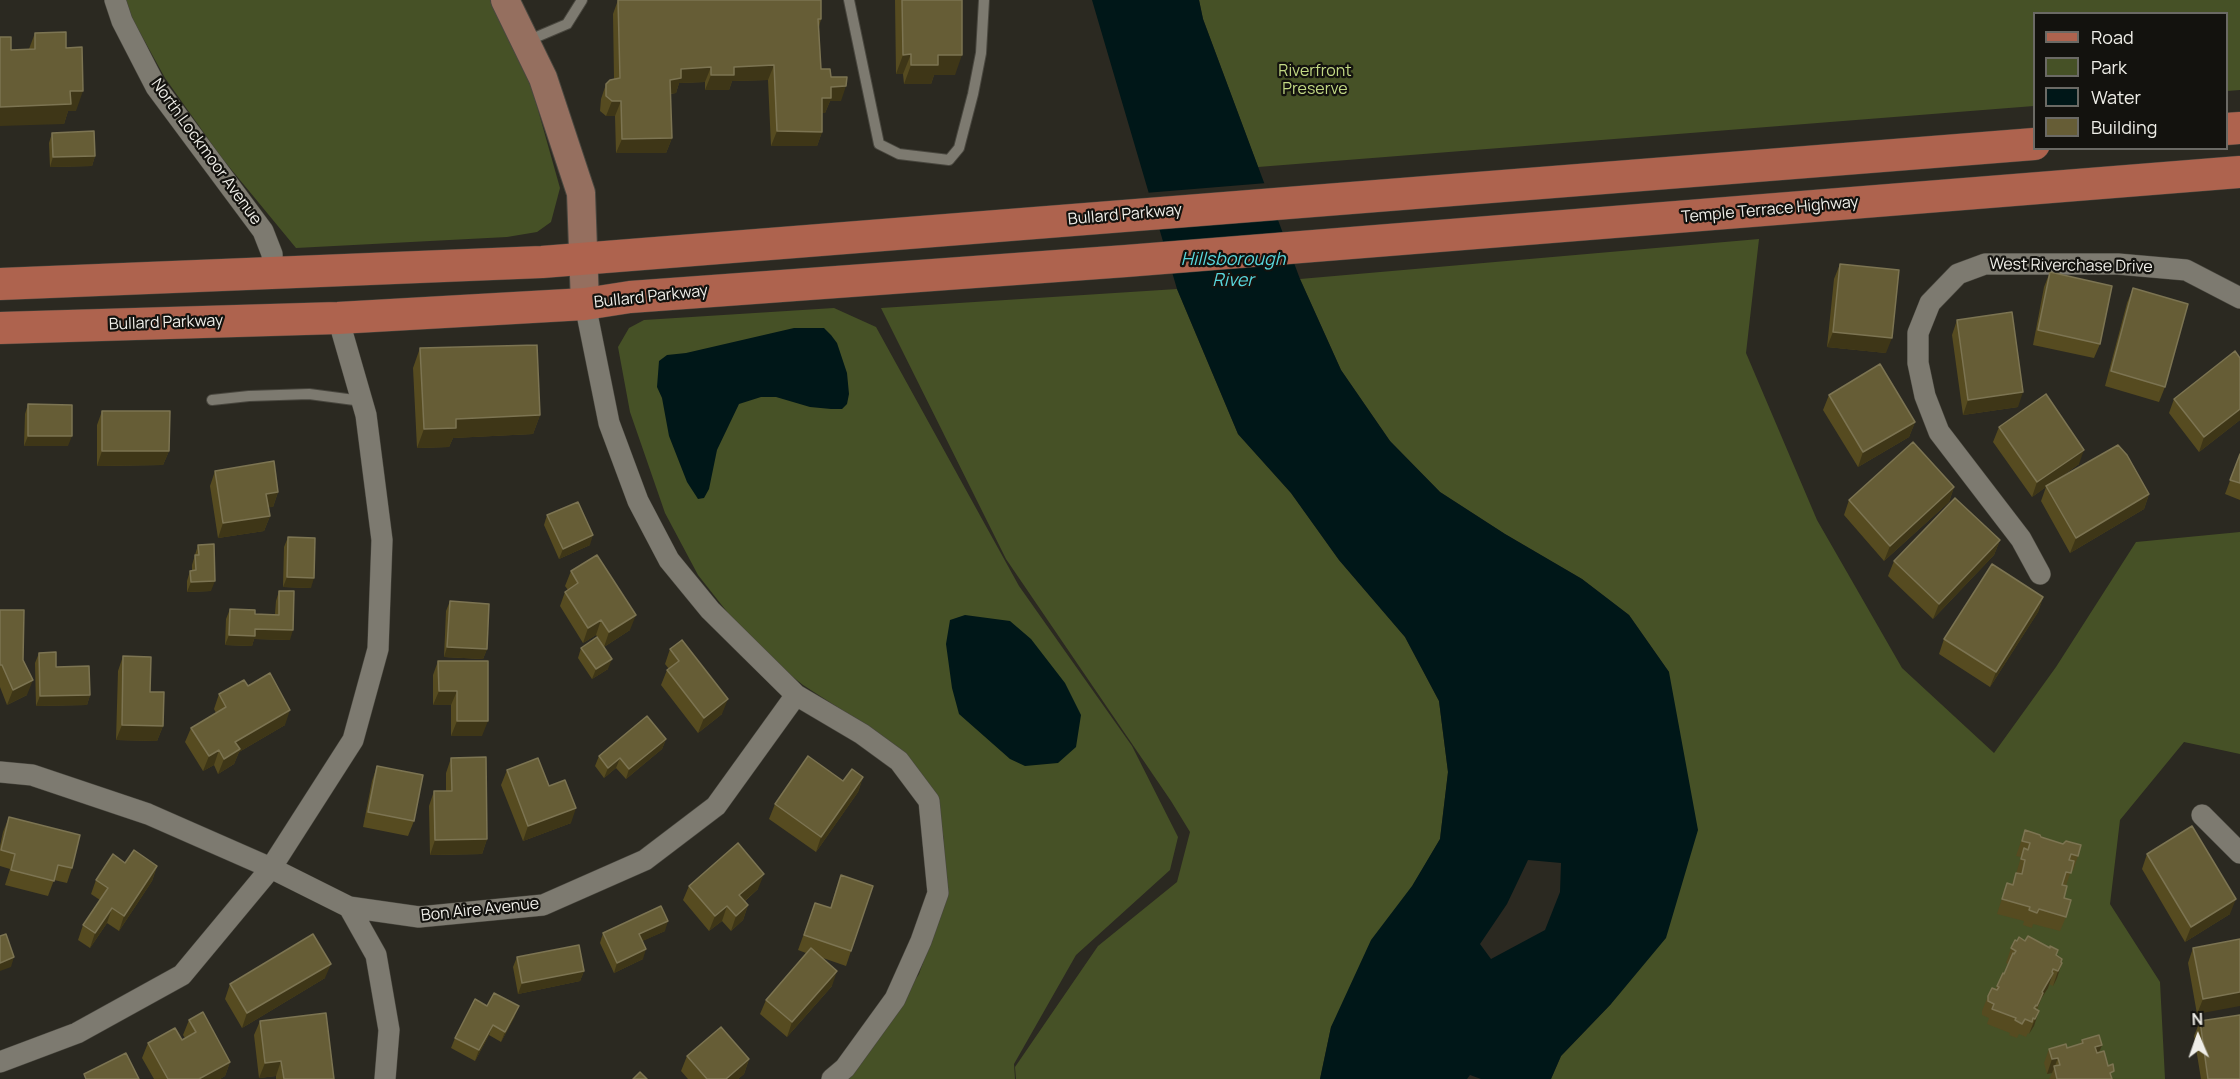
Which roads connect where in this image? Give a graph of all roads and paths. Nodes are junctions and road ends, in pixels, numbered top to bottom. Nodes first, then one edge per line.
1 (115, 0) edge
2 (505, 0) edge
3 (582, 0) edge
4 (849, 0) edge
5 (984, 0) edge
6 (525, 42) junction
7 (2033, 144) edge
8 (2240, 172) edge
9 (1300, 247) joint
10 (584, 258) junction
11 (273, 273) junction
12 (0, 284) edge
13 (2240, 298) edge
14 (585, 304) junction
15 (338, 318) junction
16 (0, 328) edge
17 (212, 400) dead end
18 (362, 401) junction
19 (2040, 574) dead end
20 (796, 695) junction
21 (0, 772) edge
22 (2202, 815) dead end
23 (2240, 853) edge
24 (272, 868) junction
25 (349, 907) junction
26 (0, 1062) edge
27 (385, 1079) edge
28 (832, 1079) edge

1 - 11 street, North Lockmoor Avenue
2 - 6 street
3 - 6 lane
4 - 5 lane
6 - 10 street
7 - 10 main road, Bullard Parkway
8 - 9 main road, Temple Terrace Highway
9 - 14 main road, Bullard Parkway
10 - 11 main road, Bullard Parkway
10 - 14 street
11 - 12 main road, Bullard Parkway
13 - 19 street, West Riverchase Drive
14 - 15 main road, Bullard Parkway
14 - 20 street
15 - 16 main road, Bullard Parkway
15 - 18 street
17 - 18 lane
18 - 24 street
20 - 25 street, Bon Aire Avenue
20 - 28 street
21 - 24 street, Bon Aire Avenue
22 - 23 street
24 - 25 street, Bon Aire Avenue
24 - 26 street
25 - 27 street

